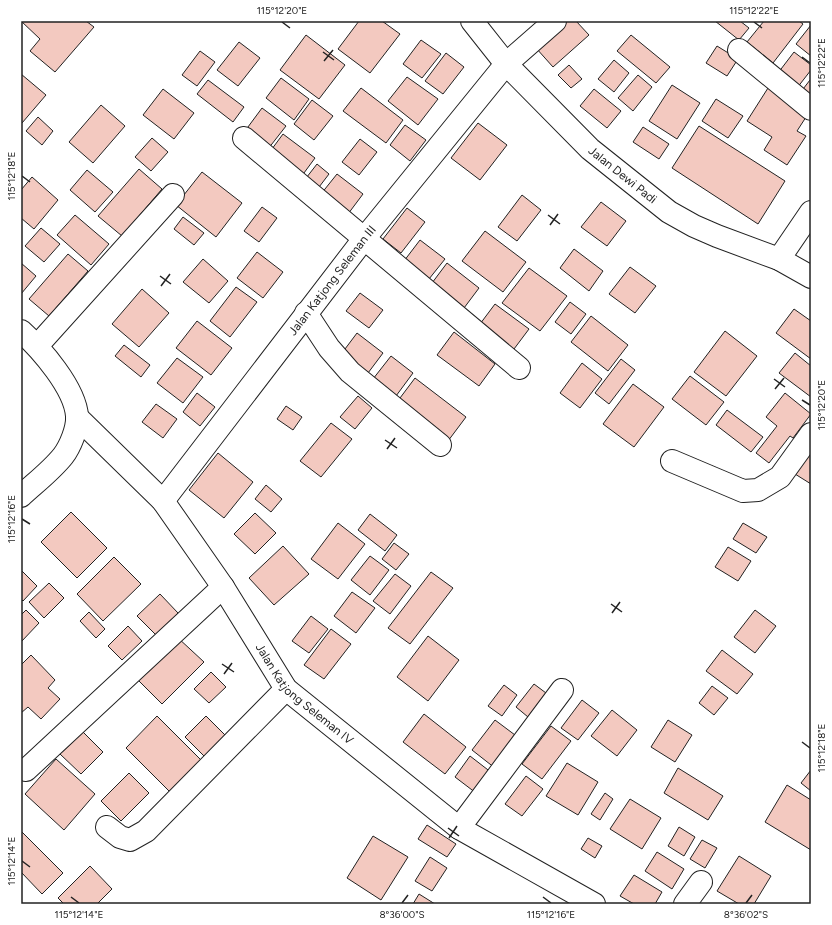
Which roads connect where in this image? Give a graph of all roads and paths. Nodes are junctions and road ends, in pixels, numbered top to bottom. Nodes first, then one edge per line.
1 (472, 21) edge
2 (555, 21) edge
3 (739, 50) dead end
4 (506, 64) junction
5 (811, 109) edge
6 (244, 138) dead end
7 (173, 195) dead end
8 (811, 212) edge
9 (363, 240) junction
10 (779, 259) junction
11 (811, 277) edge
12 (306, 313) junction
13 (21, 331) edge
14 (38, 346) junction
15 (519, 368) dead end
16 (77, 417) junction
17 (811, 434) edge
18 (440, 445) dead end
19 (672, 462) dead end
20 (21, 496) edge
21 (163, 501) junction
22 (223, 587) junction
23 (286, 689) junction
24 (562, 690) dead end
25 (26, 770) dead end
26 (107, 827) dead end
27 (459, 828) junction
28 (701, 882) dead end
29 (594, 904) edge
30 (685, 904) edge

1 - 4 street, Jalan Dewi Padi
2 - 4 street, Jalan Katjong Seleman III
3 - 5 street
4 - 9 street, Jalan Katjong Seleman III
4 - 10 street, Jalan Dewi Padi
6 - 9 street
7 - 14 street
8 - 10 street
9 - 12 street, Jalan Katjong Seleman III
9 - 15 street
10 - 11 street, Jalan Dewi Padi
12 - 18 street
12 - 21 street, Jalan Katjong Seleman III
13 - 14 street
14 - 16 street
16 - 20 street
16 - 21 street, Jalan Katjong Seleman IV
17 - 19 street
21 - 22 street, Jalan Katjong Seleman IV
22 - 23 street, Jalan Katjong Seleman IV
22 - 25 street
23 - 26 street
23 - 27 street, Jalan Katjong Seleman IV
24 - 27 street
27 - 29 street, Jalan Katjong Seleman IV
28 - 30 street

